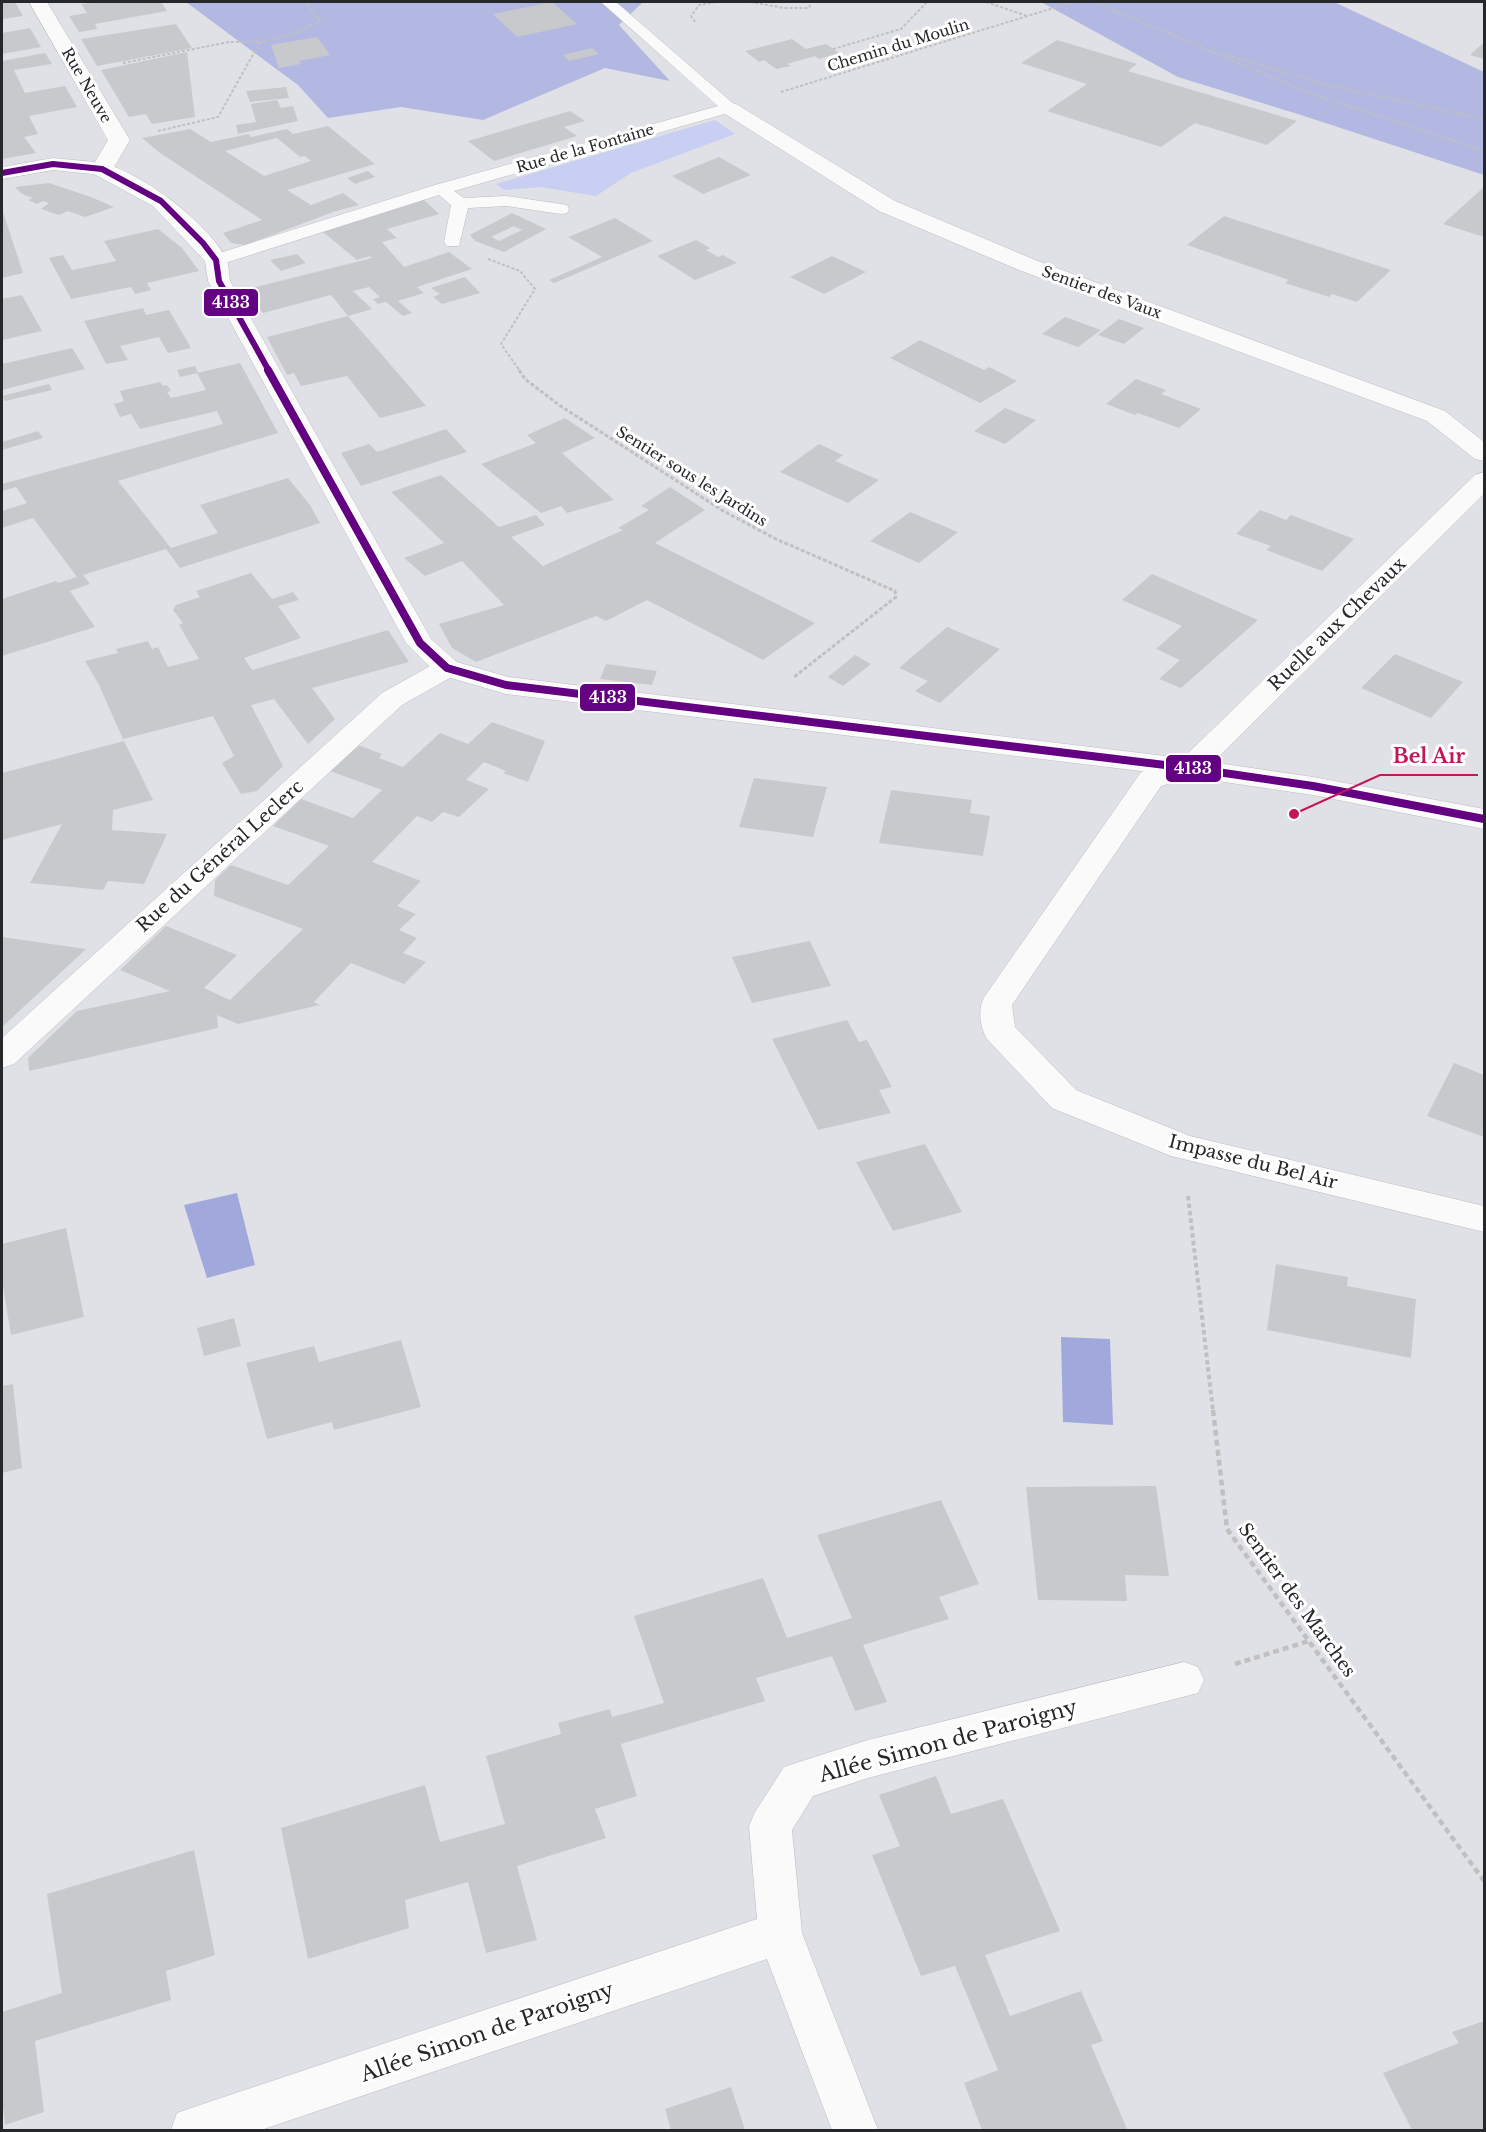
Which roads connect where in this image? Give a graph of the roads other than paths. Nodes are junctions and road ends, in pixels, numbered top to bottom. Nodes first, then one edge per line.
1 (38, 2) edge
2 (608, 2) edge
3 (729, 108) junction
4 (102, 169) junction
5 (2, 173) edge
6 (441, 189) junction
7 (460, 203) junction
8 (561, 209) dead end
9 (453, 242) road end
10 (216, 260) junction
11 (1485, 454) edge
12 (1485, 480) edge
13 (447, 668) junction
14 (1190, 768) junction
15 (1485, 819) edge
16 (2, 1056) edge
17 (1485, 1219) edge
18 (1184, 1680) road end
19 (780, 1933) junction
20 (194, 2130) edge
21 (855, 2130) edge

1 - 4 street, Rue Neuve
2 - 3 lane
3 - 6 lane, Rue de la Fontaine
3 - 11 street, Sentier des Vaux
4 - 5 street
4 - 10 street
6 - 7 lane
6 - 10 lane, Rue de la Fontaine
7 - 8 lane, Rue de la Fontaine
7 - 9 lane
10 - 13 street
12 - 14 street, Ruelle aux Chevaux
13 - 14 street
13 - 16 street, Rue du Général Leclerc
14 - 15 street
14 - 17 street, Impasse du Bel Air
18 - 19 street, Allée Simon de Paroigny
19 - 20 street, Allée Simon de Paroigny
19 - 21 street, Allée Simon de Paroigny

